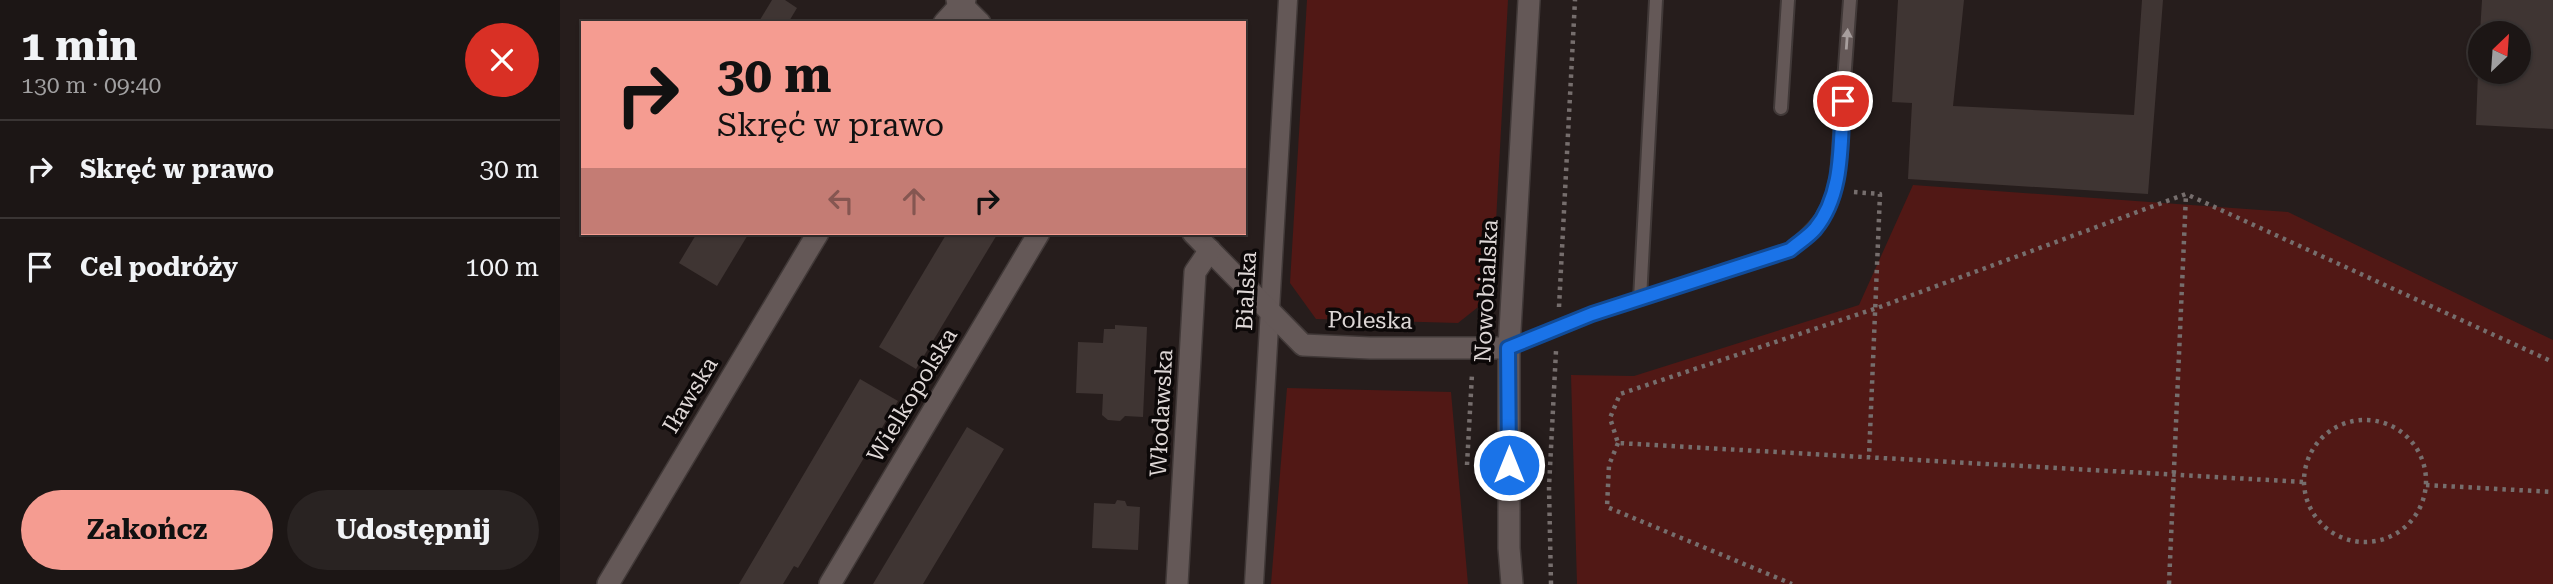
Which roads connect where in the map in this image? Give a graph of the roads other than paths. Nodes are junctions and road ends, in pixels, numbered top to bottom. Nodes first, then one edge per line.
1 (1288, 0) edge
2 (1529, 0) edge
3 (1656, 0) edge
4 (1788, 0) edge
5 (1850, 0) edge
6 (961, 1) edge
7 (946, 21) edge
8 (978, 21) edge
9 (1781, 108) dead end
10 (817, 235) edge
11 (1038, 235) edge
12 (1195, 235) edge
13 (1210, 250) junction
14 (1640, 299) junction
15 (1269, 313) junction
16 (1508, 348) junction
17 (608, 584) edge
18 (830, 584) edge
19 (1177, 584) edge
20 (1254, 584) edge
21 (1512, 584) edge

1 - 15 street, Bialska
2 - 16 street, Nowobialska
3 - 14 lane
4 - 9 lane
14 -> 5 lane
6 - 7 street
6 - 8 street
10 - 17 street, Iławska
11 - 18 street, Wielkopolska
12 - 13 street, Poleska
13 - 15 street, Poleska
13 - 19 street, Włodawska
14 - 16 lane
15 - 16 street, Poleska
15 - 20 street, Bialska
16 - 21 street, Nowobialska

